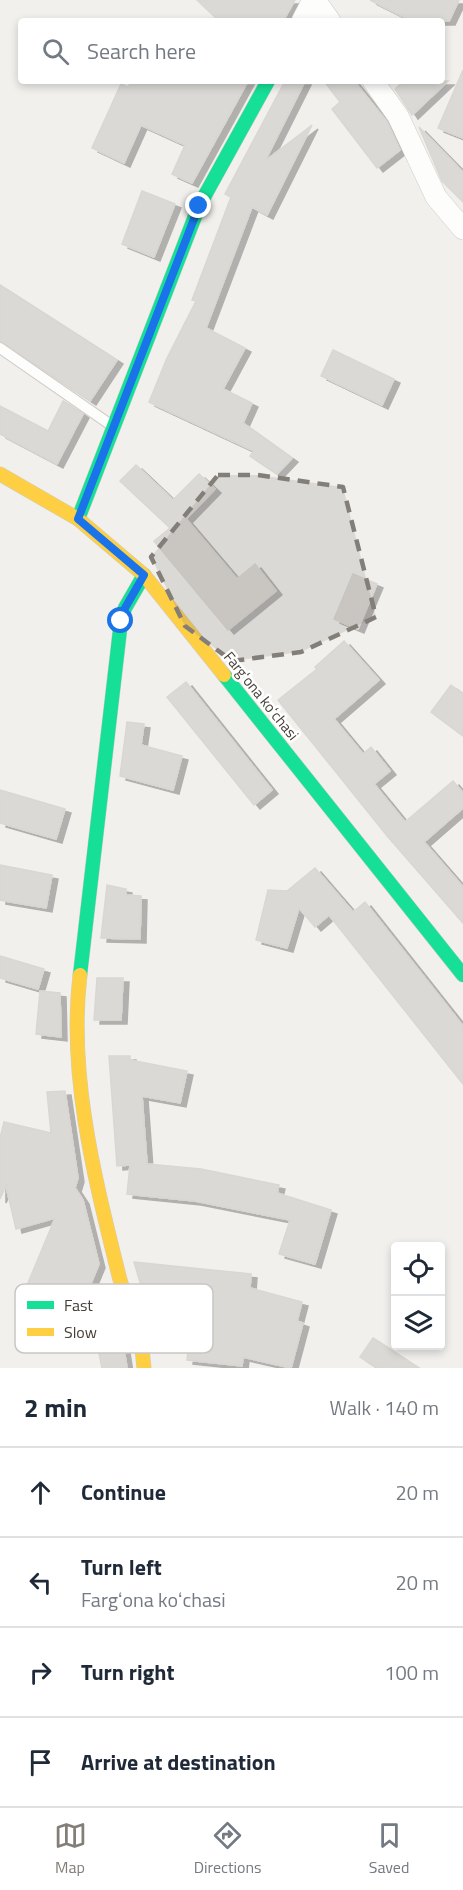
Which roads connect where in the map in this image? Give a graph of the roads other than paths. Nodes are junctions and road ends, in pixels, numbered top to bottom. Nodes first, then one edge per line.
1 (314, 0) edge
2 (304, 18) edge
3 (328, 18) edge
4 (266, 84) edge
5 (375, 84) edge
6 (463, 229) edge
7 (0, 348) edge
8 (115, 428) junction
9 (0, 474) edge
10 (78, 519) junction
11 (144, 575) junction
12 (463, 975) edge
13 (121, 1284) edge
14 (142, 1353) edge
15 (144, 1368) edge

1 - 2 street
1 - 3 street
4 - 8 street
5 - 6 street
7 - 8 lane
8 - 10 street
9 - 10 street, Fargʻona koʻchasi
10 - 11 street, Fargʻona koʻchasi
11 - 12 street, Fargʻona koʻchasi
11 - 13 street
14 - 15 street

